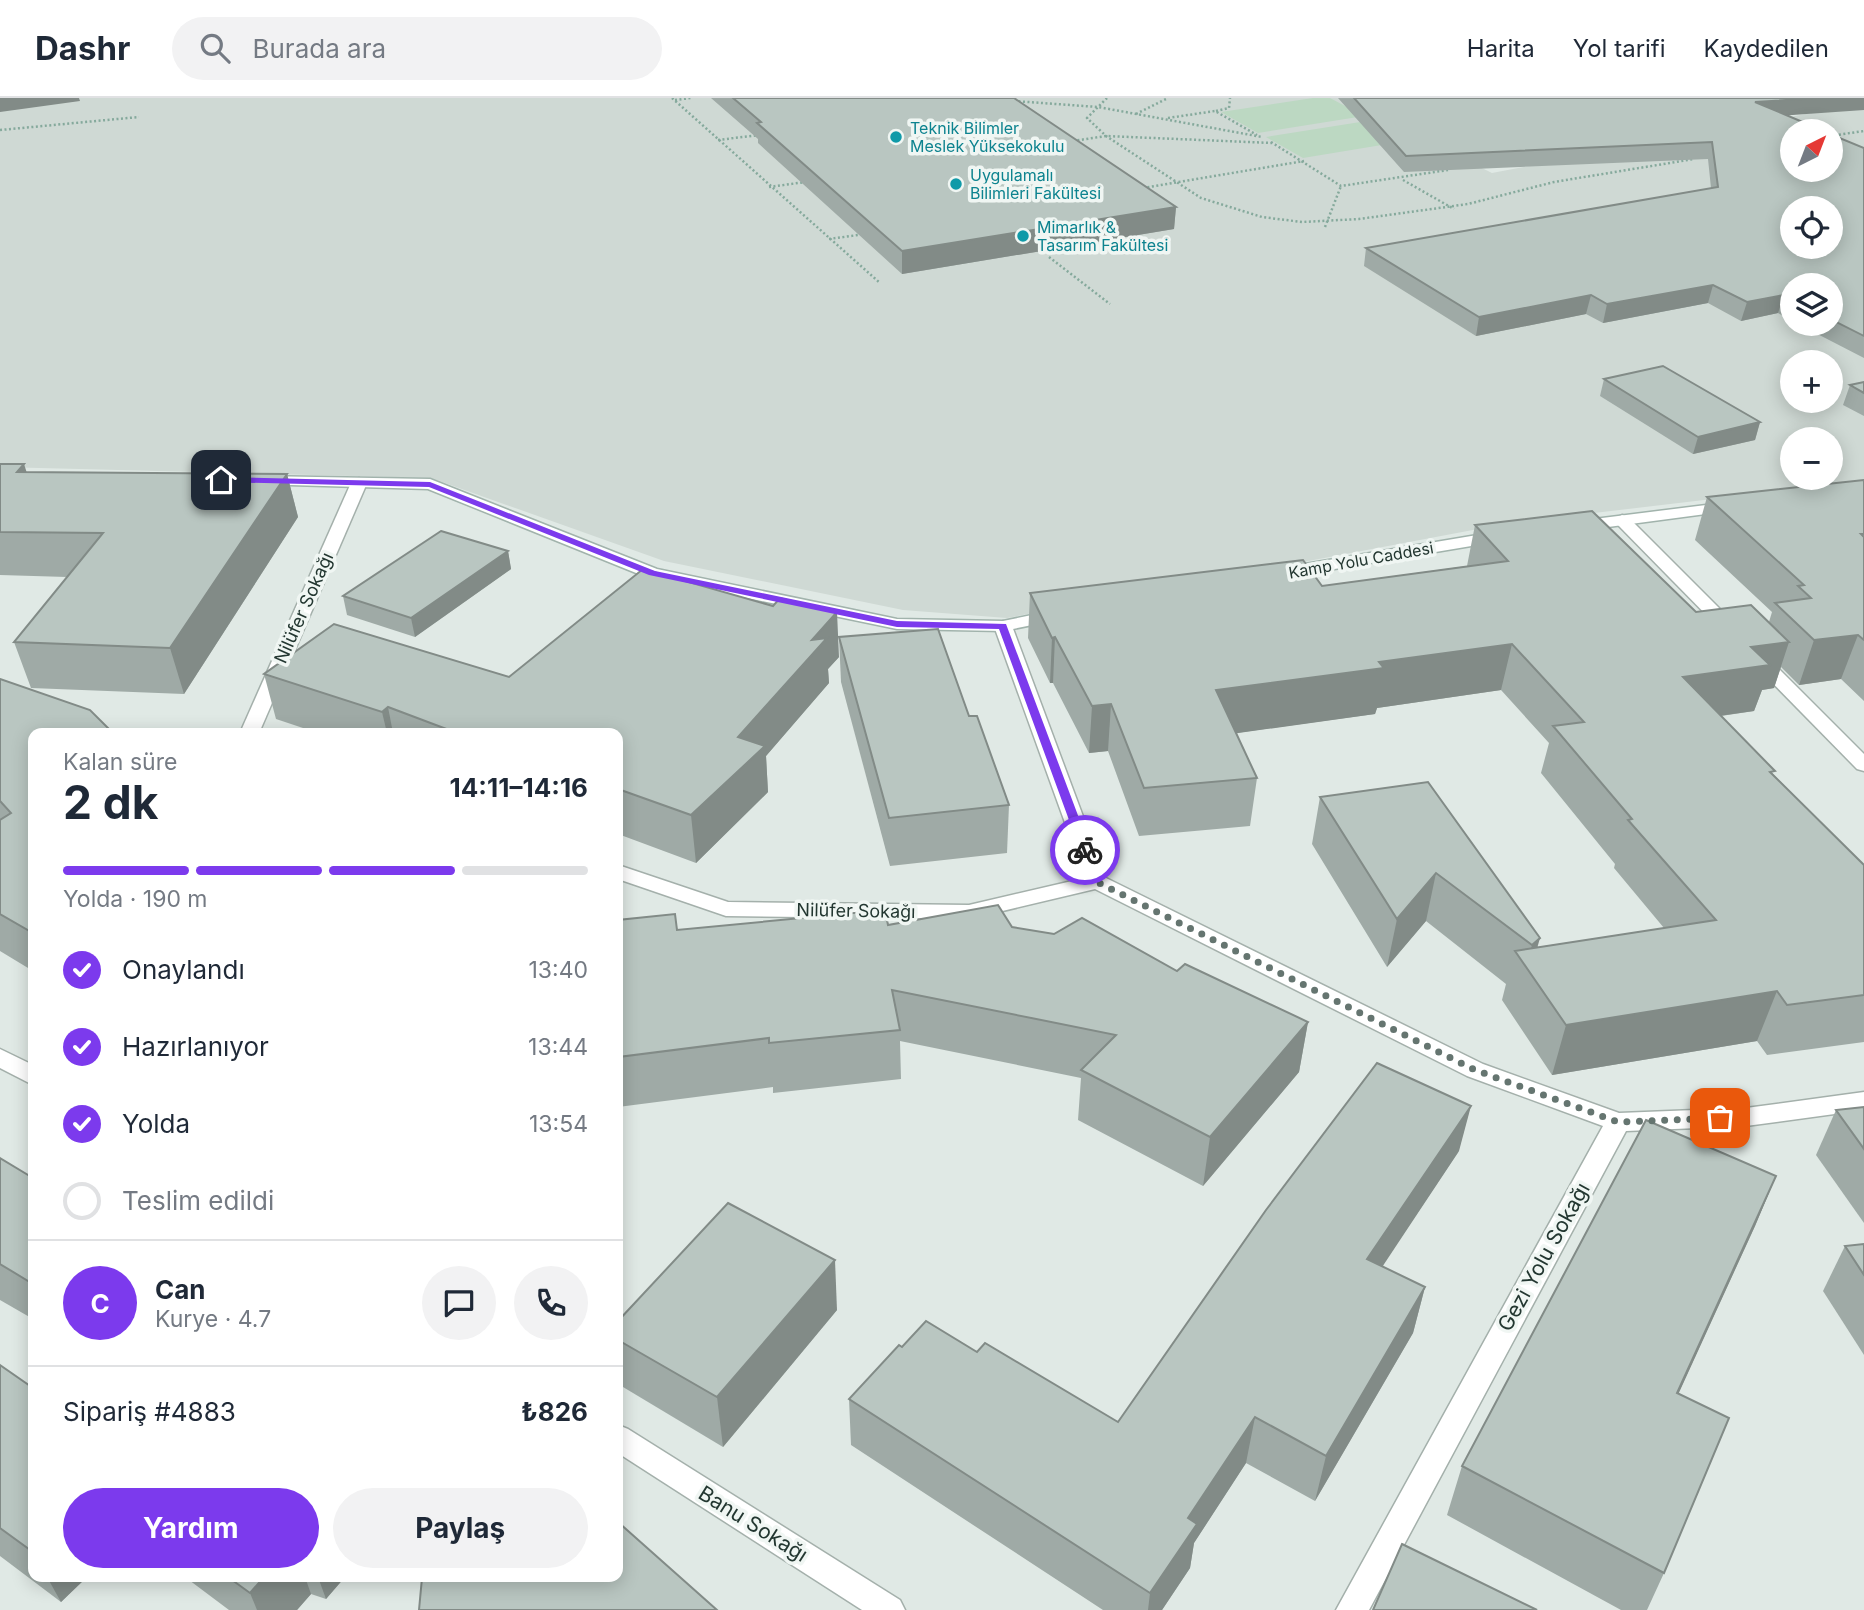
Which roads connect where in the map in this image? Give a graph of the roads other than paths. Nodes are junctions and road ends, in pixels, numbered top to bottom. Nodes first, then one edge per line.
1 (249, 481) edge
2 (359, 483) junction
3 (1743, 505) edge
4 (1622, 520) junction
5 (1557, 528) edge
6 (1518, 534) edge
7 (1264, 576) edge
8 (1067, 613) edge
9 (1003, 626) junction
10 (251, 728) edge
11 (1864, 765) edge
12 (623, 875) edge
13 (1097, 882) junction
14 (0, 1057) edge
15 (28, 1073) edge
16 (1864, 1101) edge
17 (1618, 1122) junction
18 (623, 1441) edge
19 (889, 1610) edge
20 (1352, 1610) edge

1 - 2 street
2 - 9 street
2 - 10 street, Nilüfer Sokağı
3 - 4 street
4 - 5 street
4 - 11 street
6 - 7 street, Kamp Yolu Caddesi
8 - 9 street
9 - 13 street
12 - 13 street, Nilüfer Sokağı
13 - 17 street
14 - 15 street
16 - 17 street
17 - 20 street, Gezi Yolu Sokağı
18 - 19 street, Banu Sokağı

